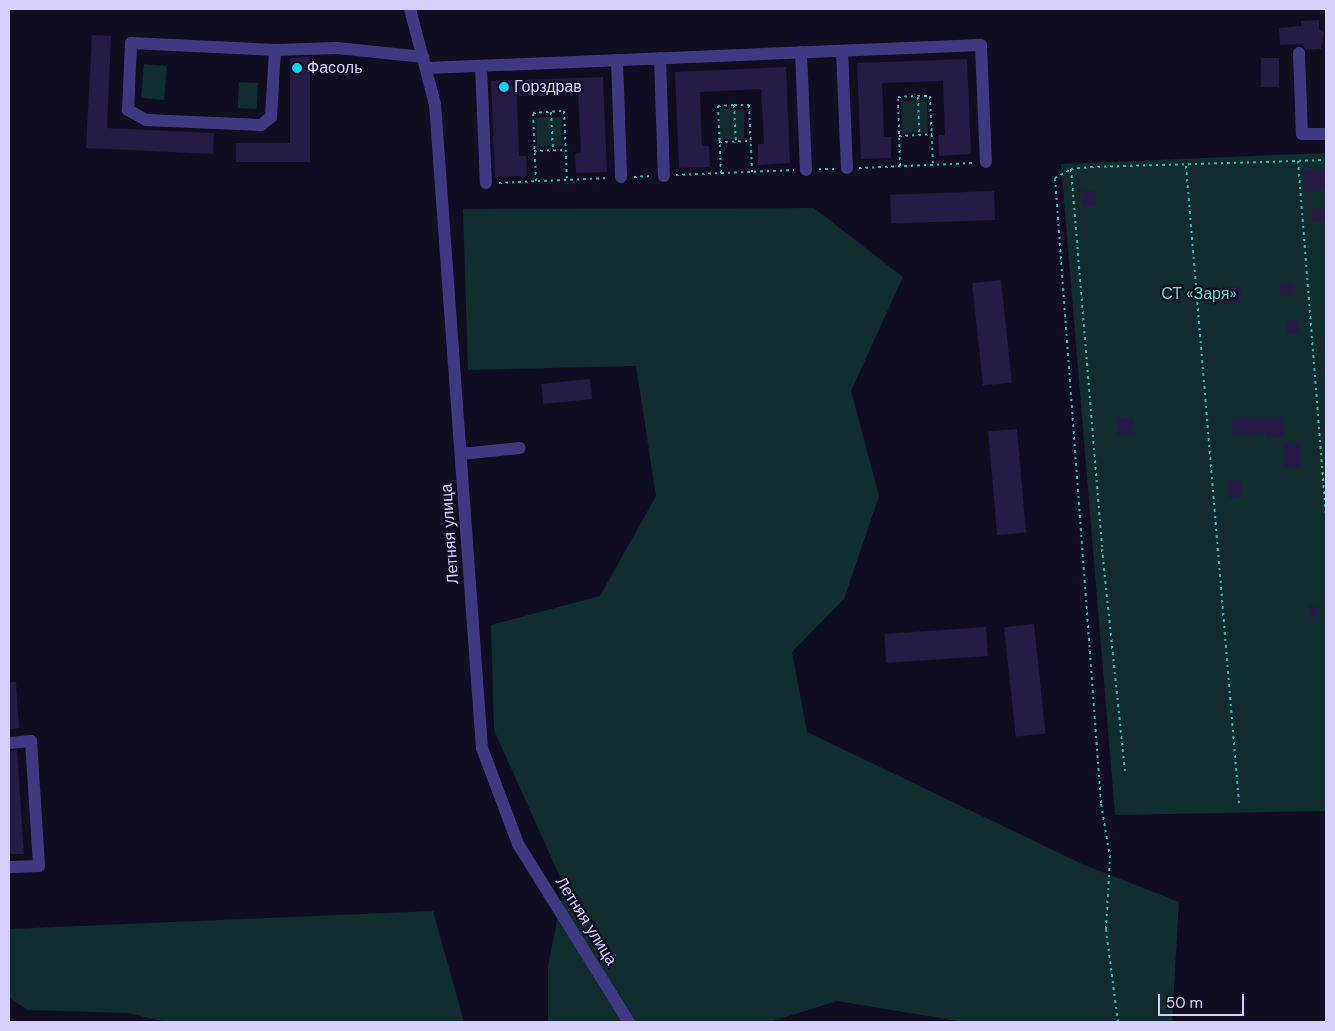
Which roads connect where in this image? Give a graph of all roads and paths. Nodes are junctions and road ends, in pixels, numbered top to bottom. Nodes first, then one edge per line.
1 (410, 9) edge
2 (275, 50) junction
3 (842, 51) junction
4 (801, 52) junction
5 (1299, 53) dead end
6 (660, 58) junction
7 (617, 60) junction
8 (425, 62) junction
9 (481, 66) junction
10 (918, 96) junction
11 (734, 105) junction
12 (551, 112) junction
13 (932, 134) junction
14 (1326, 134) edge
15 (919, 135) junction
16 (899, 136) junction
17 (751, 141) junction
18 (719, 142) junction
19 (736, 142) junction
20 (553, 150) junction
21 (566, 150) junction
22 (534, 151) junction
23 (1326, 160) edge
24 (1298, 161) junction
25 (986, 162) joint
26 (933, 165) junction
27 (900, 166) junction
28 (1186, 166) junction
29 (847, 168) junction
30 (1070, 169) junction
31 (806, 170) junction
32 (752, 172) junction
33 (721, 174) junction
34 (664, 176) junction
35 (622, 178) junction
36 (567, 180) junction
37 (536, 181) junction
38 (486, 183) joint
39 (520, 448) dead end
40 (461, 454) junction
41 (1326, 513) edge
42 (9, 743) edge
43 (1125, 773) dead end
44 (1239, 804) dead end
45 (9, 868) edge
46 (629, 1022) edge
47 (1118, 1022) edge

1 - 8 street, Летняя улица
2 - 2 street
2 - 8 street
3 - 4 street
3 - 25 street
3 - 29 street
4 - 6 street
4 - 31 street
5 - 14 street
6 - 7 street
6 - 34 street
7 - 9 street
7 - 35 street
8 - 9 street
8 - 40 street, Летняя улица
9 - 38 street
10 - 13 path
10 - 15 path
10 - 16 path
11 - 17 path
11 - 18 path
11 - 19 path
12 - 20 path
12 - 21 path
12 - 22 path
13 - 15 path
13 - 26 path
15 - 16 path
16 - 27 path
17 - 19 path
17 - 32 path
18 - 19 path
18 - 33 path
20 - 21 path
20 - 22 path
21 - 36 path
22 - 37 path
23 - 24 path
24 - 28 path
24 - 41 path
25 - 26 path
26 - 27 path
27 - 29 path
28 - 30 path
28 - 44 path
29 - 31 path
30 - 43 path
30 - 47 path
31 - 32 path
32 - 33 path
33 - 34 path
34 - 35 path
35 - 36 path
36 - 37 path
37 - 38 path
39 - 40 street
40 - 46 street, Летняя улица
42 - 45 street

